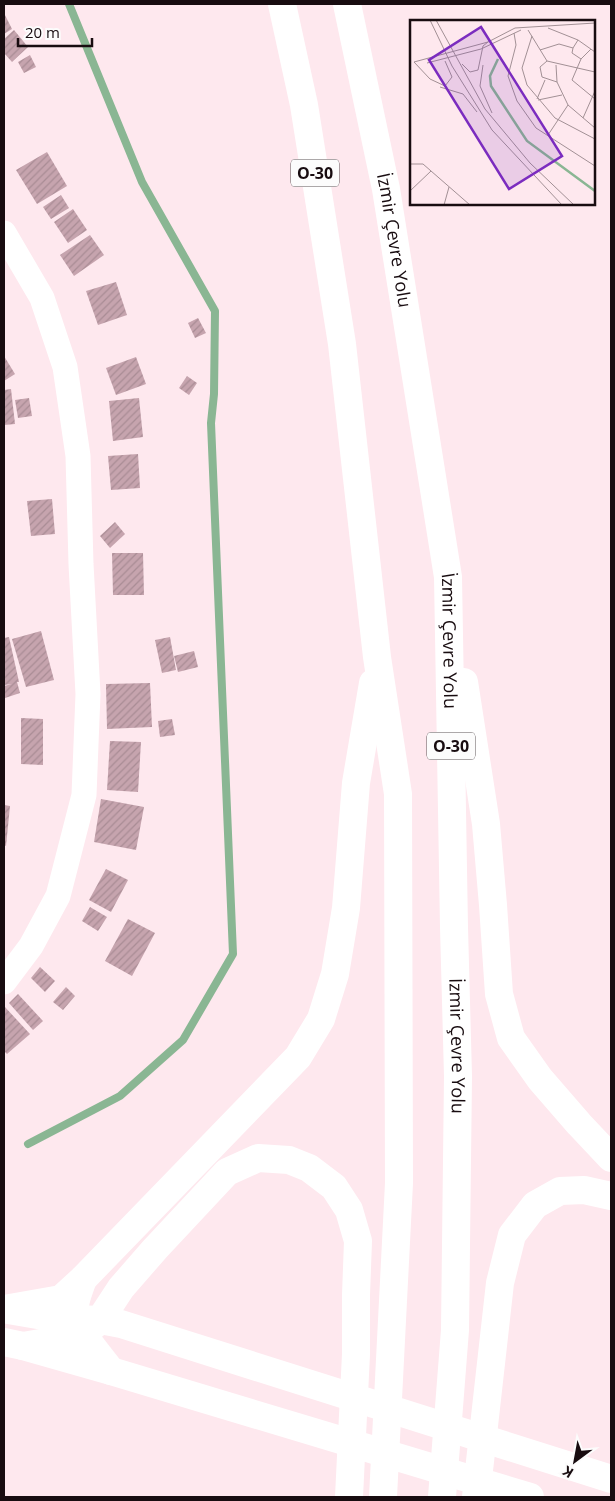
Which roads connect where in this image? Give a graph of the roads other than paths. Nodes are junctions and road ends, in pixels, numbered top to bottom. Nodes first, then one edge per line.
1 (282, 4) edge
2 (347, 4) edge
3 (6, 243) edge
4 (448, 578) junction
5 (377, 656) junction
6 (4, 982) edge
7 (611, 1158) edge
8 (611, 1196) edge
9 (83, 1279) junction
10 (4, 1309) edge
11 (95, 1324) junction
12 (13, 1344) edge
13 (112, 1371) junction
14 (611, 1479) edge
15 (349, 1497) edge
16 (383, 1497) edge
17 (442, 1497) edge
18 (476, 1497) edge
19 (530, 1497) edge

1 - 5 main road, O-30
2 - 4 main road, İzmir Çevre Yolu / O-30
3 - 6 street
4 - 7 main road
4 - 17 main road, İzmir Çevre Yolu / O-30
5 - 9 main road
5 - 16 main road, O-30
8 - 18 main road
9 - 10 main road
9 - 11 main road
10 - 11 main road
11 - 12 main road
11 - 13 main road
11 - 14 main road
11 - 15 main road
12 - 13 main road
13 - 19 main road

